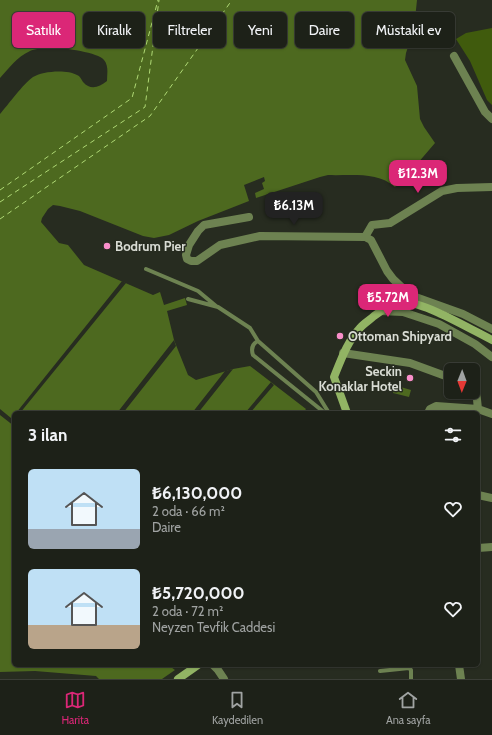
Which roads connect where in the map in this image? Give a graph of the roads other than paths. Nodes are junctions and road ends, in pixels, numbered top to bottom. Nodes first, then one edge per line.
1 (454, 56) dead end
2 (492, 118) edge
3 (492, 187) edge
4 (250, 217) dead end
5 (365, 237) junction
6 (146, 269) dead end
7 (188, 299) dead end
8 (218, 307) junction
9 (380, 311) junction
10 (492, 329) edge
11 (492, 340) edge
12 (258, 341) junction
13 (343, 353) junction
14 (492, 357) edge
15 (444, 375) edge
16 (477, 399) edge
17 (478, 409) junction
18 (323, 411) edge
19 (328, 411) edge
20 (346, 411) edge
21 (429, 411) edge
22 (492, 414) edge
23 (480, 495) edge
24 (492, 498) edge
25 (492, 547) edge
26 (480, 548) edge
27 (195, 667) edge
28 (215, 667) edge
29 (459, 667) edge
30 (380, 670) dead end
31 (178, 679) edge
32 (224, 679) edge
33 (411, 679) edge
34 (461, 679) edge

1 - 2 street
3 - 5 street
4 - 5 street
5 - 10 street
6 - 8 lane
7 - 8 lane
8 - 12 lane
9 - 11 main road
9 - 13 main road
9 - 14 street
12 - 18 lane
12 - 19 lane
13 - 15 street
13 - 20 main road
16 - 17 street
17 - 21 street
17 - 22 street
23 - 24 street
25 - 26 street
27 - 31 main road
28 - 32 street
29 - 34 street
30 - 33 lane

